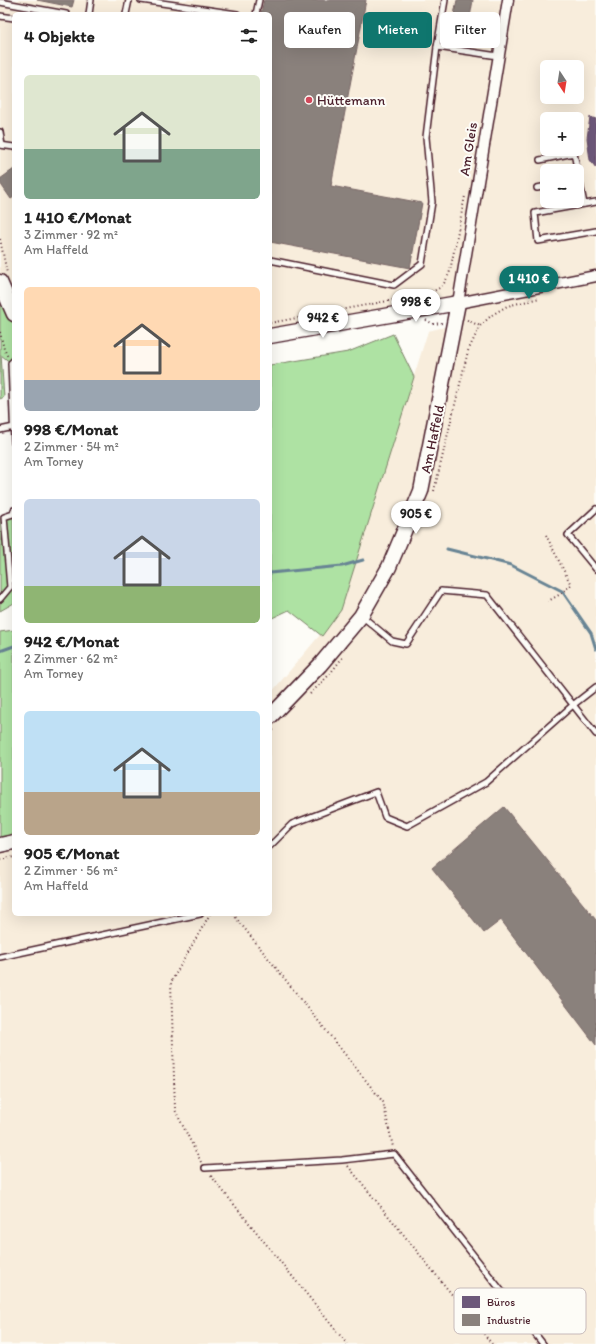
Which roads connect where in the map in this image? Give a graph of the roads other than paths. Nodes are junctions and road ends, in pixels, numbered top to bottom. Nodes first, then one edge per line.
1 (91, 0) edge
2 (129, 0) edge
3 (141, 0) edge
4 (259, 0) edge
5 (445, 0) edge
6 (508, 0) edge
7 (0, 2) edge
8 (55, 12) edge
9 (90, 12) edge
10 (126, 12) edge
11 (223, 12) edge
12 (256, 12) edge
13 (0, 16) edge
14 (12, 18) edge
15 (437, 47) junction
16 (498, 56) junction
17 (0, 132) edge
18 (1, 145) edge
19 (12, 147) edge
20 (540, 160) dead end
21 (576, 164) edge
22 (540, 187) edge
23 (537, 188) dead end
24 (596, 202) edge
25 (584, 204) edge
26 (562, 208) edge
27 (596, 231) edge
28 (272, 260) edge
29 (596, 276) edge
30 (4, 278) edge
31 (458, 303) junction
32 (12, 307) edge
33 (272, 336) edge
34 (12, 427) edge
35 (0, 430) edge
36 (596, 509) edge
37 (12, 514) edge
38 (2, 518) edge
39 (596, 569) edge
40 (0, 599) edge
41 (361, 616) junction
42 (596, 688) edge
43 (573, 705) junction
44 (272, 715) edge
45 (596, 734) edge
46 (12, 842) edge
47 (272, 844) edge
48 (0, 845) edge
49 (191, 916) edge
50 (0, 957) edge
51 (205, 1168) road end
52 (499, 1288) edge
53 (535, 1334) edge
54 (543, 1344) edge

1 - 9 lane
2 - 10 lane
3 - 11 lane
4 - 12 lane
5 - 15 lane
6 - 16 street, Am Gleis
7 - 8 lane
13 - 14 lane
15 - 16 lane
15 - 28 lane
16 - 31 street, Am Gleis
17 - 18 lane
18 - 19 lane
20 - 21 lane
22 - 23 lane
24 - 25 lane
26 - 27 lane
29 - 31 street
30 - 32 street
31 - 33 street
31 - 41 street, Am Haffeld
34 - 35 lane
36 - 39 lane
37 - 38 lane
38 - 40 lane
41 - 43 lane
41 - 44 street, Am Haffeld
42 - 43 lane
43 - 45 lane
43 - 47 lane
46 - 48 street
49 - 50 lane
51 - 52 lane
53 - 54 lane

